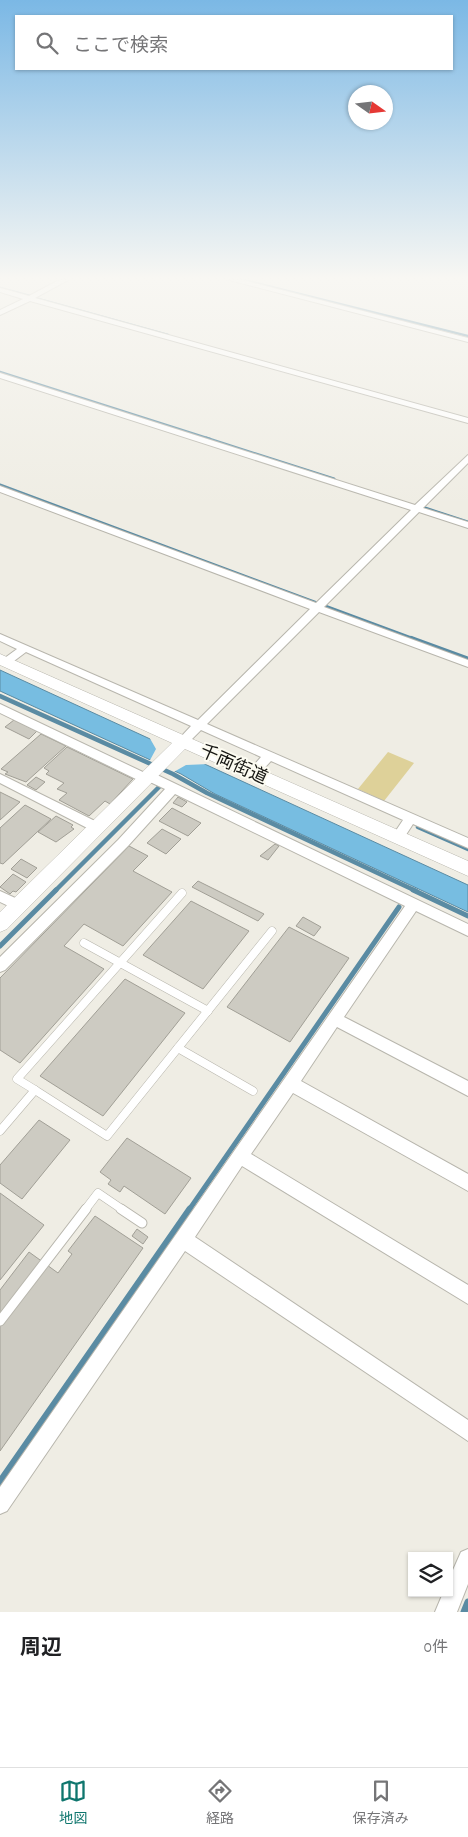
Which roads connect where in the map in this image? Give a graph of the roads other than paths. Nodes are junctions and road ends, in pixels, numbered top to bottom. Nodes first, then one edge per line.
1 (234, 355) edge
2 (0, 375) edge
3 (468, 421) edge
4 (468, 458) edge
5 (0, 489) edge
6 (417, 508) junction
7 (468, 525) edge
8 (320, 605) junction
9 (0, 637) edge
10 (14, 654) edge
11 (468, 664) edge
12 (0, 708) edge
13 (199, 725) junction
14 (179, 745) junction
15 (270, 755) junction
16 (253, 773) junction
17 (151, 775) junction
18 (0, 778) edge
19 (172, 789) junction
20 (411, 818) junction
21 (98, 828) junction
22 (397, 838) junction
23 (468, 843) edge
24 (468, 869) edge
25 (182, 893) dead end
26 (0, 896) edge
27 (414, 904) junction
28 (18, 906) junction
29 (0, 924) edge
30 (468, 930) edge
31 (272, 931) dead end
32 (84, 943) dead end
33 (120, 963) junction
34 (0, 966) edge
35 (208, 1011) junction
36 (335, 1019) junction
37 (178, 1048) junction
38 (290, 1083) junction
39 (468, 1089) edge
40 (35, 1090) junction
41 (253, 1091) dead end
42 (0, 1131) edge
43 (240, 1156) junction
44 (468, 1184) edge
45 (142, 1223) dead end
46 (183, 1239) junction
47 (468, 1295) edge
48 (0, 1321) edge
49 (468, 1431) edge
50 (0, 1504) edge
51 (468, 1559) edge
52 (446, 1612) edge

1 - 3 street
2 - 6 street
4 - 6 street
5 - 8 street
6 - 7 street
6 - 8 street
8 - 11 street
8 - 13 street
9 - 10 street
10 - 13 street
10 - 14 street, 千両街道
12 - 17 street
13 - 14 street
13 - 15 street
14 - 16 street, 千両街道
14 - 17 street
15 - 16 street
15 - 20 street
16 - 22 street, 千両街道
17 - 19 street
17 - 21 street
18 - 21 street
19 - 27 street
19 - 34 street
20 - 22 street
20 - 23 street
21 - 28 street
22 - 24 street, 千両街道
25 - 33 lane
26 - 28 street
27 - 30 street
27 - 36 street
28 - 29 street
31 - 35 lane
32 - 33 lane
33 - 35 lane
33 - 40 lane
35 - 37 lane
36 - 38 street
36 - 39 street
37 - 40 lane
37 - 41 lane
38 - 43 street
38 - 44 street
40 - 42 lane
43 - 46 street
43 - 47 street
45 - 48 lane
46 - 49 street
46 - 50 street
51 - 52 street

